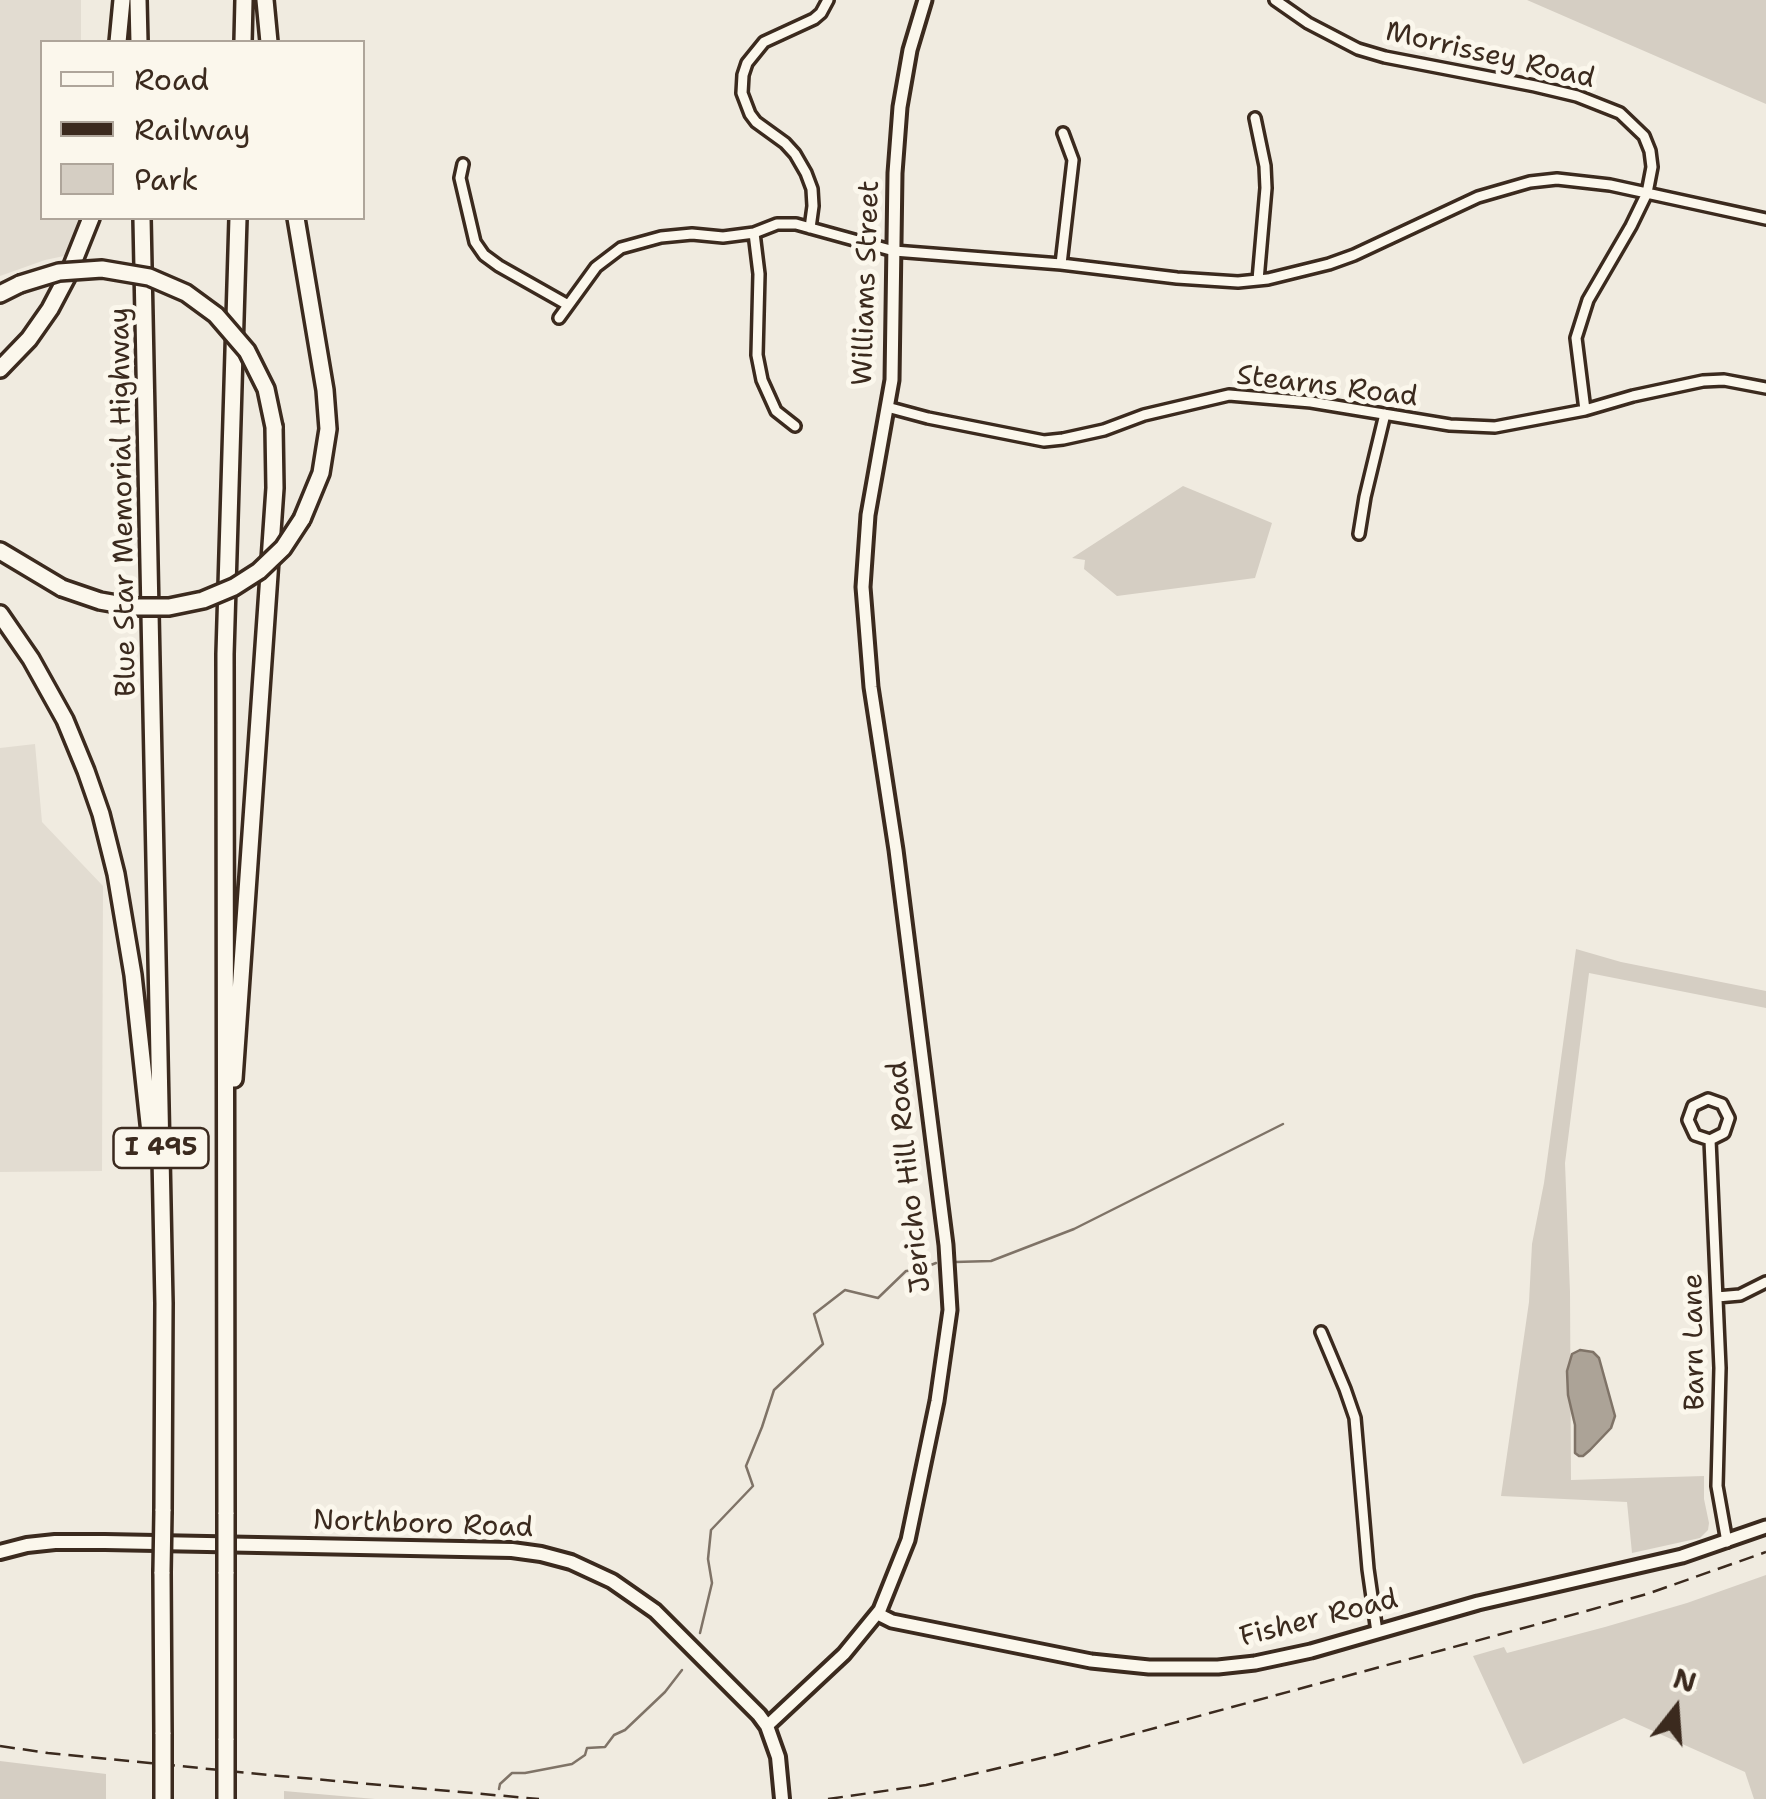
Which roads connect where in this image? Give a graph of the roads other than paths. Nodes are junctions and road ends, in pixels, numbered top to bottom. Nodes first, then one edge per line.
1 (122, 0) edge
2 (138, 0) edge
3 (244, 0) edge
4 (265, 0) edge
5 (828, 0) edge
6 (925, 0) edge
7 (1275, 0) edge
8 (118, 40) edge
9 (138, 40) edge
10 (242, 40) edge
11 (269, 40) edge
12 (1254, 118) dead end
13 (1064, 133) dead end
14 (463, 164) dead end
15 (1646, 193) junction
16 (1766, 219) edge
17 (90, 220) edge
18 (142, 220) edge
19 (238, 220) edge
20 (296, 220) edge
21 (810, 228) junction
22 (754, 234) junction
23 (894, 251) junction
24 (1061, 264) junction
25 (1258, 280) junction
26 (0, 294) edge
27 (568, 305) junction
28 (559, 318) dead end
29 (0, 368) edge
30 (1766, 388) edge
31 (886, 407) junction
32 (1585, 410) junction
33 (1385, 414) junction
34 (795, 426) dead end
35 (1360, 534) dead end
36 (0, 551) edge
37 (0, 614) edge
38 (865, 630) joint
39 (1710, 1140) junction
40 (225, 1208) junction
41 (1766, 1282) edge
42 (1717, 1296) junction
43 (164, 1302) junction
44 (1321, 1332) dead end
45 (1766, 1527) edge
46 (1727, 1542) junction
47 (0, 1552) edge
48 (878, 1614) junction
49 (1377, 1632) junction
50 (767, 1726) junction
51 (163, 1799) edge
52 (226, 1799) edge
53 (782, 1799) edge

1 - 8 highway
2 - 9 highway
3 - 10 highway
4 - 11 highway
5 - 21 street
6 - 23 street, Williams Street
7 - 15 street, Morrissey Road
12 - 25 street
13 - 24 street
14 - 27 street
15 - 16 street
15 - 25 street
15 - 32 street, Morrissey Road
17 - 29 highway
18 - 43 highway, Blue Star Memorial Highway / I 495
19 - 40 highway, I 495
20 - 36 highway, bridge
21 - 22 street
21 - 23 street
22 - 27 street
22 - 34 street
23 - 24 street
23 - 31 street, Williams Street
24 - 25 street
26 - 40 highway, bridge
27 - 28 street
30 - 32 street, Stearns Road
31 - 33 street, Stearns Road
31 - 38 street, Williams Street
32 - 33 street, Stearns Road
33 - 35 street
37 - 43 highway
38 - 48 street, Jericho Hill Road
39 - 39 street, Barn Lane
39 - 42 street, Barn Lane
40 - 52 highway, I 495, bridge
41 - 42 street
42 - 46 street, Barn Lane
43 - 51 highway, I 495, bridge
44 - 49 street
45 - 46 street, Fisher Road
46 - 49 street, Fisher Road
47 - 50 main road, Northboro Road
48 - 49 street, Fisher Road
48 - 50 street, Jericho Hill Road
50 - 53 main road, Northboro Road

